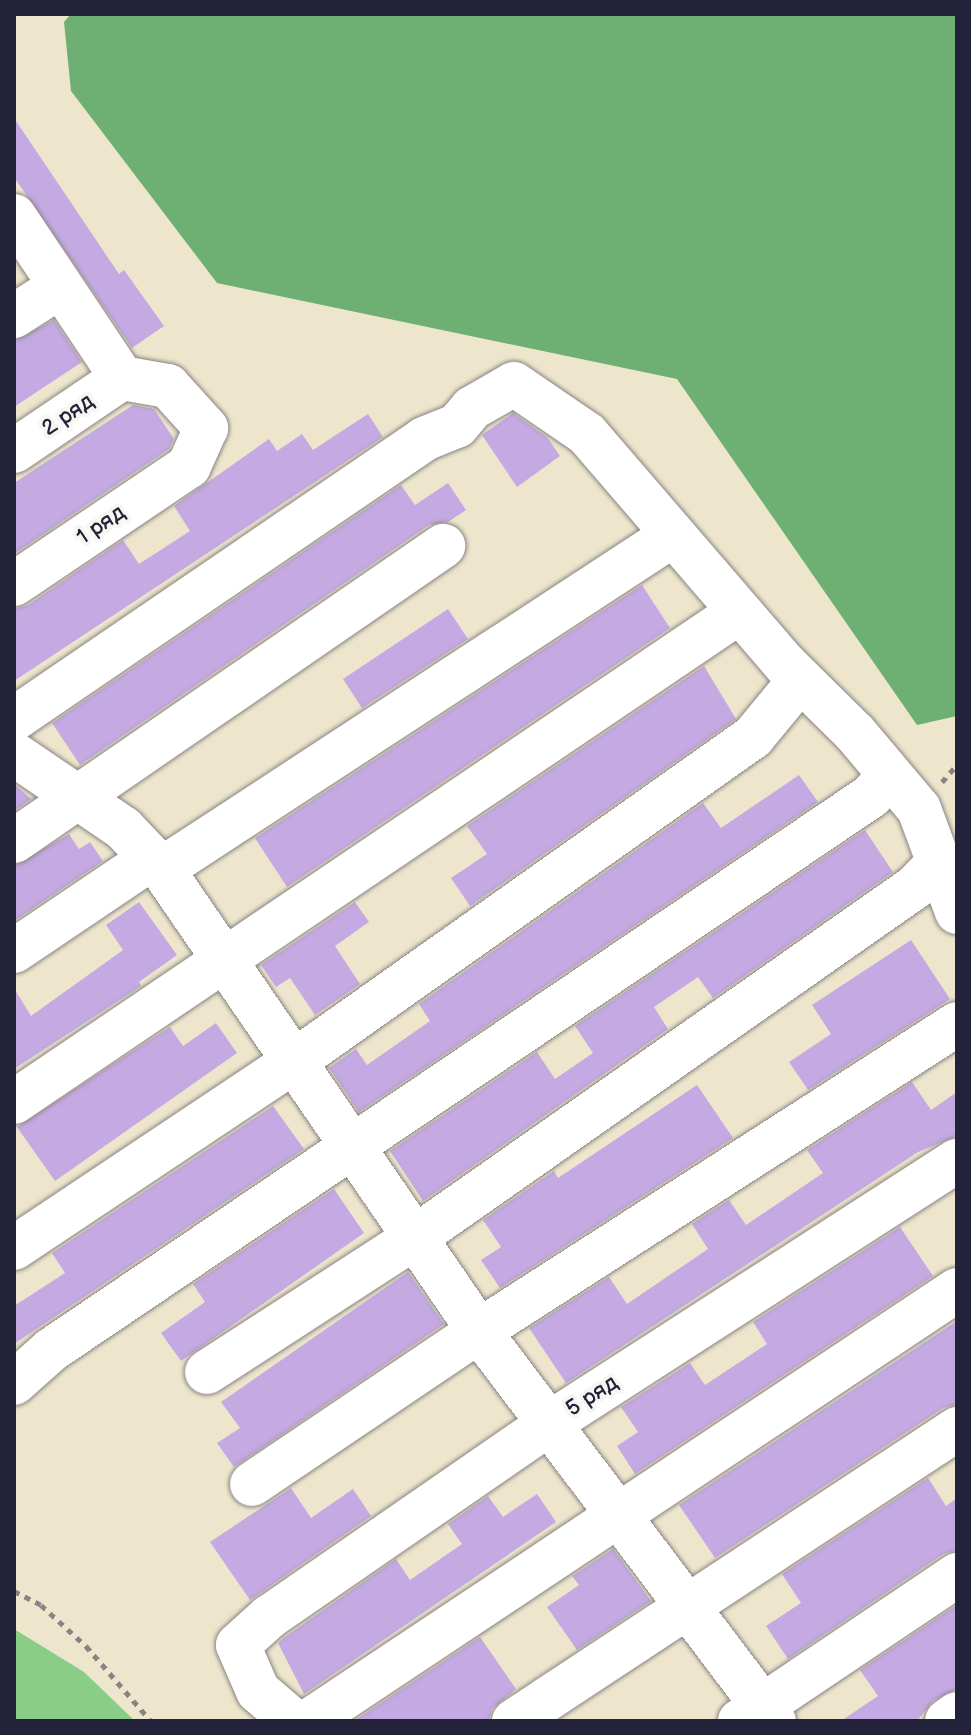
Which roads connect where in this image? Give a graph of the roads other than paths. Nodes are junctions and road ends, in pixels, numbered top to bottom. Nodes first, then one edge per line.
1 (14, 216) edge
2 (58, 288) junction
3 (14, 316) edge
4 (122, 378) junction
5 (14, 451) edge
6 (673, 535) junction
7 (443, 546) dead end
8 (14, 584) edge
9 (739, 612) junction
10 (800, 680) junction
11 (14, 719) edge
12 (14, 754) edge
13 (889, 775) junction
14 (80, 797) junction
15 (14, 841) edge
16 (940, 861) junction
17 (157, 864) junction
18 (957, 912) edge
19 (14, 951) edge
20 (226, 957) junction
21 (957, 1024) edge
22 (296, 1060) junction
23 (14, 1102) edge
24 (350, 1150) junction
25 (957, 1161) edge
26 (414, 1238) junction
27 (14, 1248) edge
28 (957, 1290) edge
29 (479, 1331) junction
30 (207, 1372) dead end
31 (14, 1383) edge
32 (550, 1423) junction
33 (957, 1429) edge
34 (252, 1484) dead end
35 (621, 1513) junction
36 (957, 1575) edge
37 (688, 1604) junction
38 (957, 1714) edge
39 (759, 1715) edge
40 (293, 1721) edge
41 (309, 1721) edge
42 (514, 1721) edge
43 (947, 1721) edge

1 - 2 street
2 - 3 street
2 - 4 street
4 - 5 street, 2 ряд
4 - 8 street, 1 ряд
6 - 9 street
6 - 11 street
6 - 17 street
7 - 14 street
9 - 10 street
9 - 20 street
10 - 13 street
10 - 22 street
12 - 14 street
13 - 16 street
13 - 24 street
14 - 15 street
14 - 17 street
16 - 18 street
16 - 26 street
17 - 19 street
17 - 20 street
20 - 22 street
20 - 23 street
21 - 29 street
22 - 24 street
22 - 27 street
24 - 26 street
24 - 31 street
25 - 32 street, 5 ряд
26 - 29 street
26 - 30 street
28 - 35 street
29 - 32 street
29 - 34 street
32 - 35 street
32 - 40 street, 5 ряд
33 - 37 street
35 - 37 street
35 - 41 street
36 - 39 street
37 - 39 street
37 - 42 street
38 - 43 street

